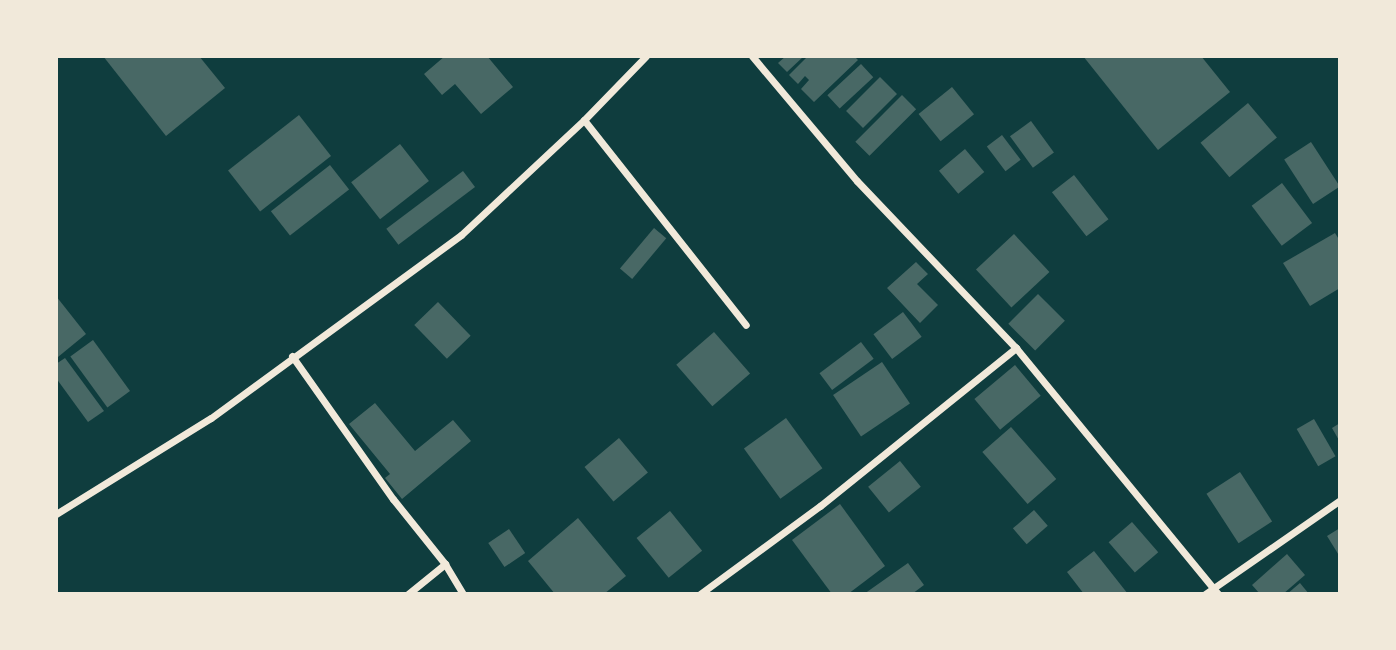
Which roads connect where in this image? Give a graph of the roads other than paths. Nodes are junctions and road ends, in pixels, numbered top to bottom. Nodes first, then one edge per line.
1 (646, 56) edge
2 (752, 56) edge
3 (583, 120) junction
4 (746, 325) dead end
5 (1016, 348) junction
6 (292, 356) junction
7 (1340, 500) edge
8 (56, 514) edge
9 (445, 564) junction
10 (1216, 591) edge
11 (408, 594) edge
12 (463, 594) edge
13 (701, 594) edge
14 (1205, 594) edge

1 - 3 street
2 - 5 street
3 - 4 street
3 - 6 street
5 - 10 street
5 - 13 street
6 - 8 street
6 - 9 street
7 - 10 street
9 - 11 street
9 - 12 street
10 - 14 street

